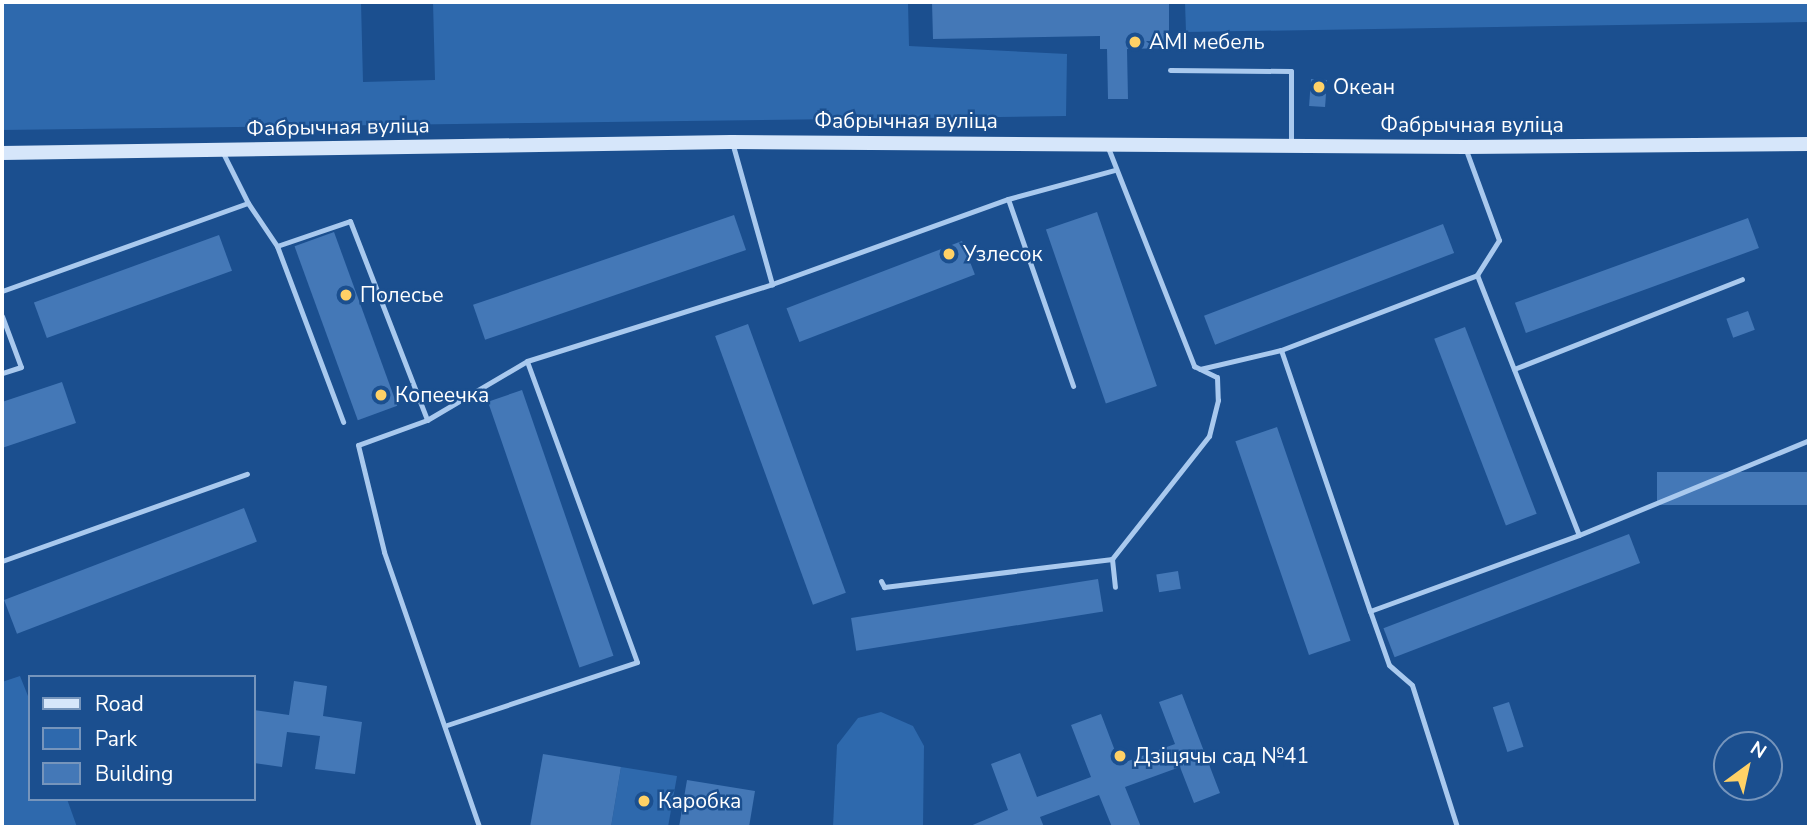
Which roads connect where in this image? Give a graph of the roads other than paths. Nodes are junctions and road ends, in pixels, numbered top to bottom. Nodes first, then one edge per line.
1 (1170, 70) dead end
2 (731, 142) junction
3 (1106, 143) junction
4 (1809, 144) edge
5 (1291, 145) junction
6 (1465, 147) junction
7 (222, 150) junction
8 (2, 153) edge
9 (1115, 170) junction
10 (1008, 199) junction
11 (248, 203) junction
12 (277, 246) junction
13 (1477, 275) junction
14 (1742, 279) dead end
15 (772, 284) junction
16 (2, 290) edge
17 (2, 316) edge
18 (1281, 350) junction
19 (527, 361) junction
20 (1200, 369) junction
21 (1514, 369) junction
22 (2, 373) edge
23 (1073, 386) dead end
24 (427, 420) junction
25 (343, 422) dead end
26 (1809, 440) edge
27 (247, 474) dead end
28 (1579, 535) junction
29 (1112, 559) junction
30 (2, 561) edge
31 (881, 581) dead end
32 (1115, 587) dead end
33 (1370, 611) junction
34 (447, 724) junction
35 (479, 827) edge
36 (1457, 827) edge

1 - 5 lane
2 - 3 main road, Фабрычная вуліца
2 - 7 main road, Фабрычная вуліца
2 - 15 lane
3 - 5 main road, Фабрычная вуліца
3 - 9 lane
4 - 6 main road, Фабрычная вуліца
5 - 6 main road, Фабрычная вуліца
6 - 13 lane
7 - 8 main road, Фабрычная вуліца
7 - 11 lane
9 - 10 lane
9 - 20 lane
10 - 15 lane
10 - 23 lane
11 - 12 lane
11 - 16 lane
12 - 24 lane
12 - 25 lane
13 - 18 lane
13 - 21 lane
14 - 21 lane
15 - 19 lane
17 - 22 lane
18 - 20 lane
18 - 33 lane
19 - 24 lane
19 - 34 lane
20 - 29 lane
21 - 28 lane
24 - 34 lane
26 - 28 lane
27 - 30 lane
28 - 33 lane
29 - 31 lane
29 - 32 lane
33 - 36 lane
34 - 35 lane

